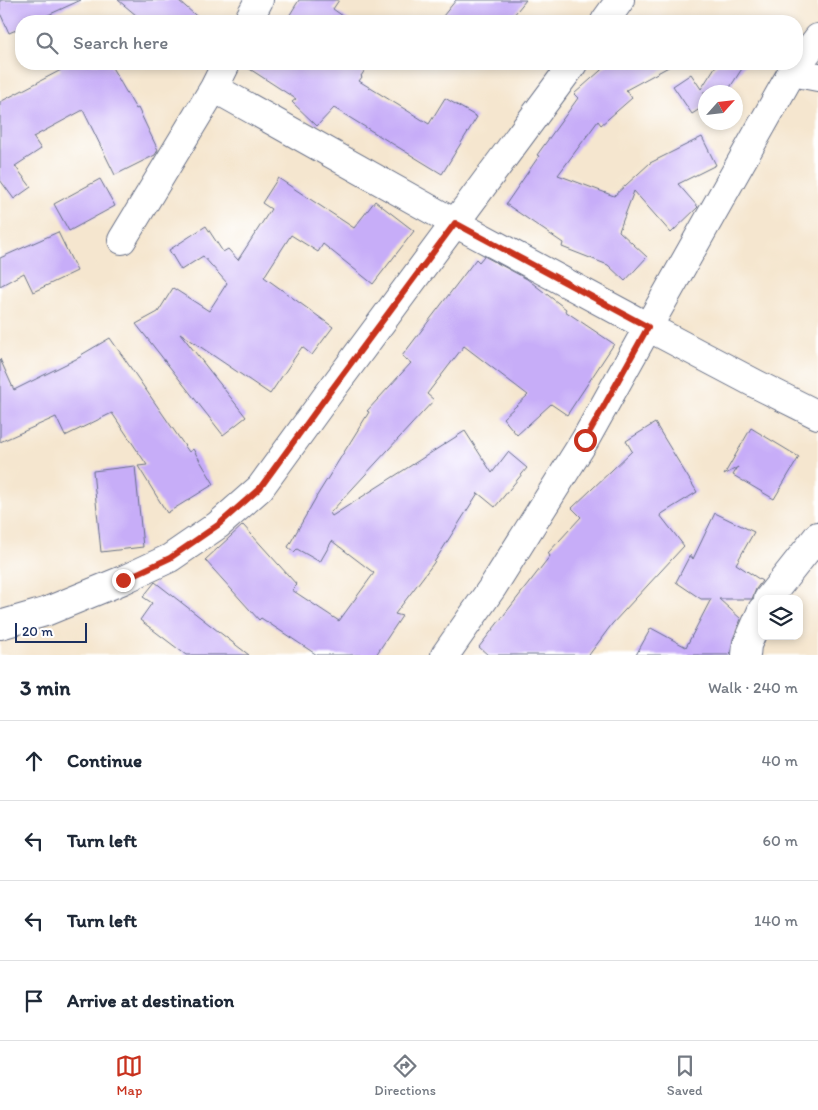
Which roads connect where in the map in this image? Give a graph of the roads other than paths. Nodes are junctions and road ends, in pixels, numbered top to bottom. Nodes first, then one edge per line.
1 (259, 0) edge
2 (620, 0) edge
3 (251, 15) edge
4 (609, 15) edge
5 (818, 38) edge
6 (223, 70) edge
7 (569, 70) edge
8 (805, 75) edge
9 (214, 88) junction
10 (455, 223) junction
11 (122, 240) dead end
12 (648, 327) junction
13 (818, 415) edge
14 (818, 536) edge
15 (771, 595) edge
16 (758, 619) edge
17 (0, 626) edge
18 (445, 655) edge
19 (746, 655) edge

1 - 3 street
2 - 4 street
5 - 8 street
6 - 9 street
7 - 10 street
8 - 12 street
9 - 10 street
9 - 11 street
10 - 12 street
10 - 17 street
12 - 13 street
12 - 18 street
14 - 15 street
16 - 19 street

